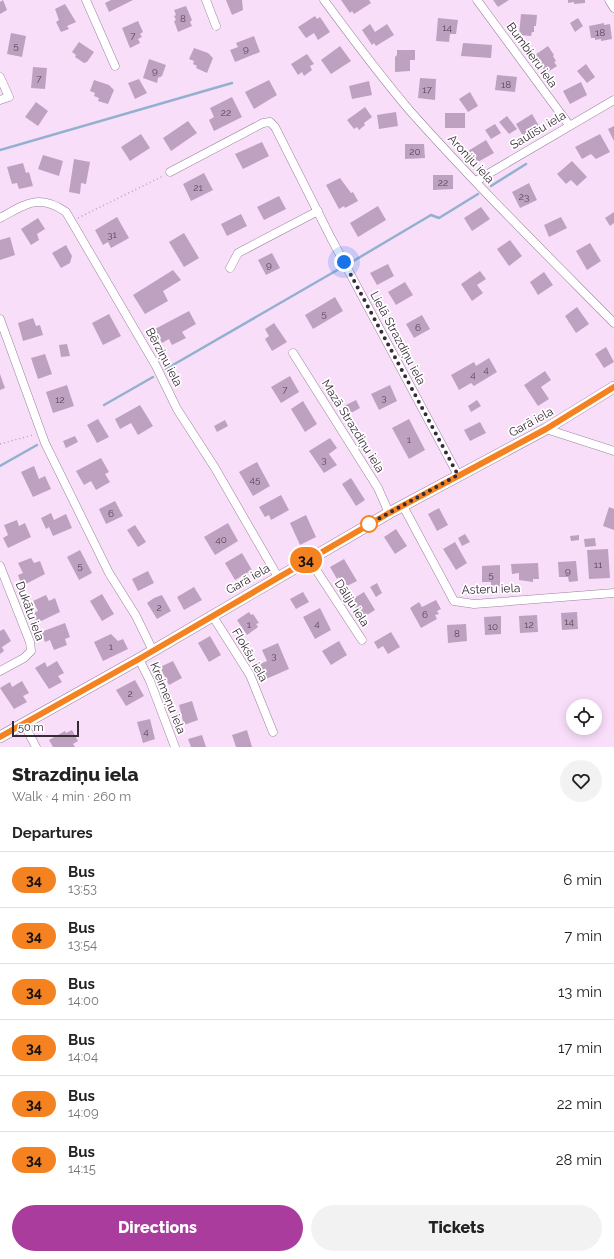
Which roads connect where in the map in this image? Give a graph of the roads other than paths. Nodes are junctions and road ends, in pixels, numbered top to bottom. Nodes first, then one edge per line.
1 (86, 0) edge
2 (206, 0) edge
3 (324, 0) edge
4 (477, 0) edge
5 (608, 0) edge
6 (614, 8) edge
7 (216, 26) dead end
8 (115, 66) dead end
9 (0, 77) edge
10 (0, 100) edge
11 (614, 100) edge
12 (569, 125) junction
13 (170, 172) road end
14 (476, 181) junction
15 (318, 212) junction
16 (0, 218) edge
17 (230, 268) dead end
18 (0, 319) edge
19 (614, 323) edge
20 (293, 353) dead end
21 (614, 387) edge
22 (546, 429) junction
23 (614, 451) edge
24 (458, 475) junction
25 (403, 506) junction
26 (389, 513) junction
27 (309, 559) junction
28 (0, 566) edge
29 (278, 577) junction
30 (614, 593) edge
31 (212, 615) junction
32 (362, 640) dead end
33 (153, 651) junction
34 (139, 659) junction
35 (0, 671) edge
36 (24, 724) junction
37 (274, 732) dead end
38 (0, 737) edge
39 (36, 747) edge
40 (175, 747) edge

1 - 8 street
2 - 7 street
3 - 14 street, Aroniju iela
4 - 12 street, Bumbieru iela
5 - 6 street
9 - 10 street
11 - 12 street, Saulīšu iela
12 - 14 street, Saulīšu iela
13 - 15 street, Lielā Strazdiņu iela
14 - 19 street, Aroniju iela
15 - 17 street
15 - 24 street, Lielā Strazdiņu iela
16 - 29 street, Bērziņu iela
18 - 33 street
20 - 26 street, Mazā Strazdiņu iela
21 - 22 street, Garā iela
22 - 23 street
22 - 24 street, Garā iela
24 - 25 street, Garā iela
25 - 26 street, Garā iela
25 - 30 street, Asteru iela
26 - 27 street, Garā iela
27 - 29 street, Garā iela
27 - 32 street, Dāliju iela
28 - 35 street, Dukātu iela
29 - 31 street, Garā iela
31 - 33 street, Garā iela
31 - 37 street, Flokšu iela
33 - 34 street, Garā iela
34 - 36 street, Garā iela
34 - 40 street, Kreimeņu iela
36 - 38 street, Garā iela
36 - 39 street

